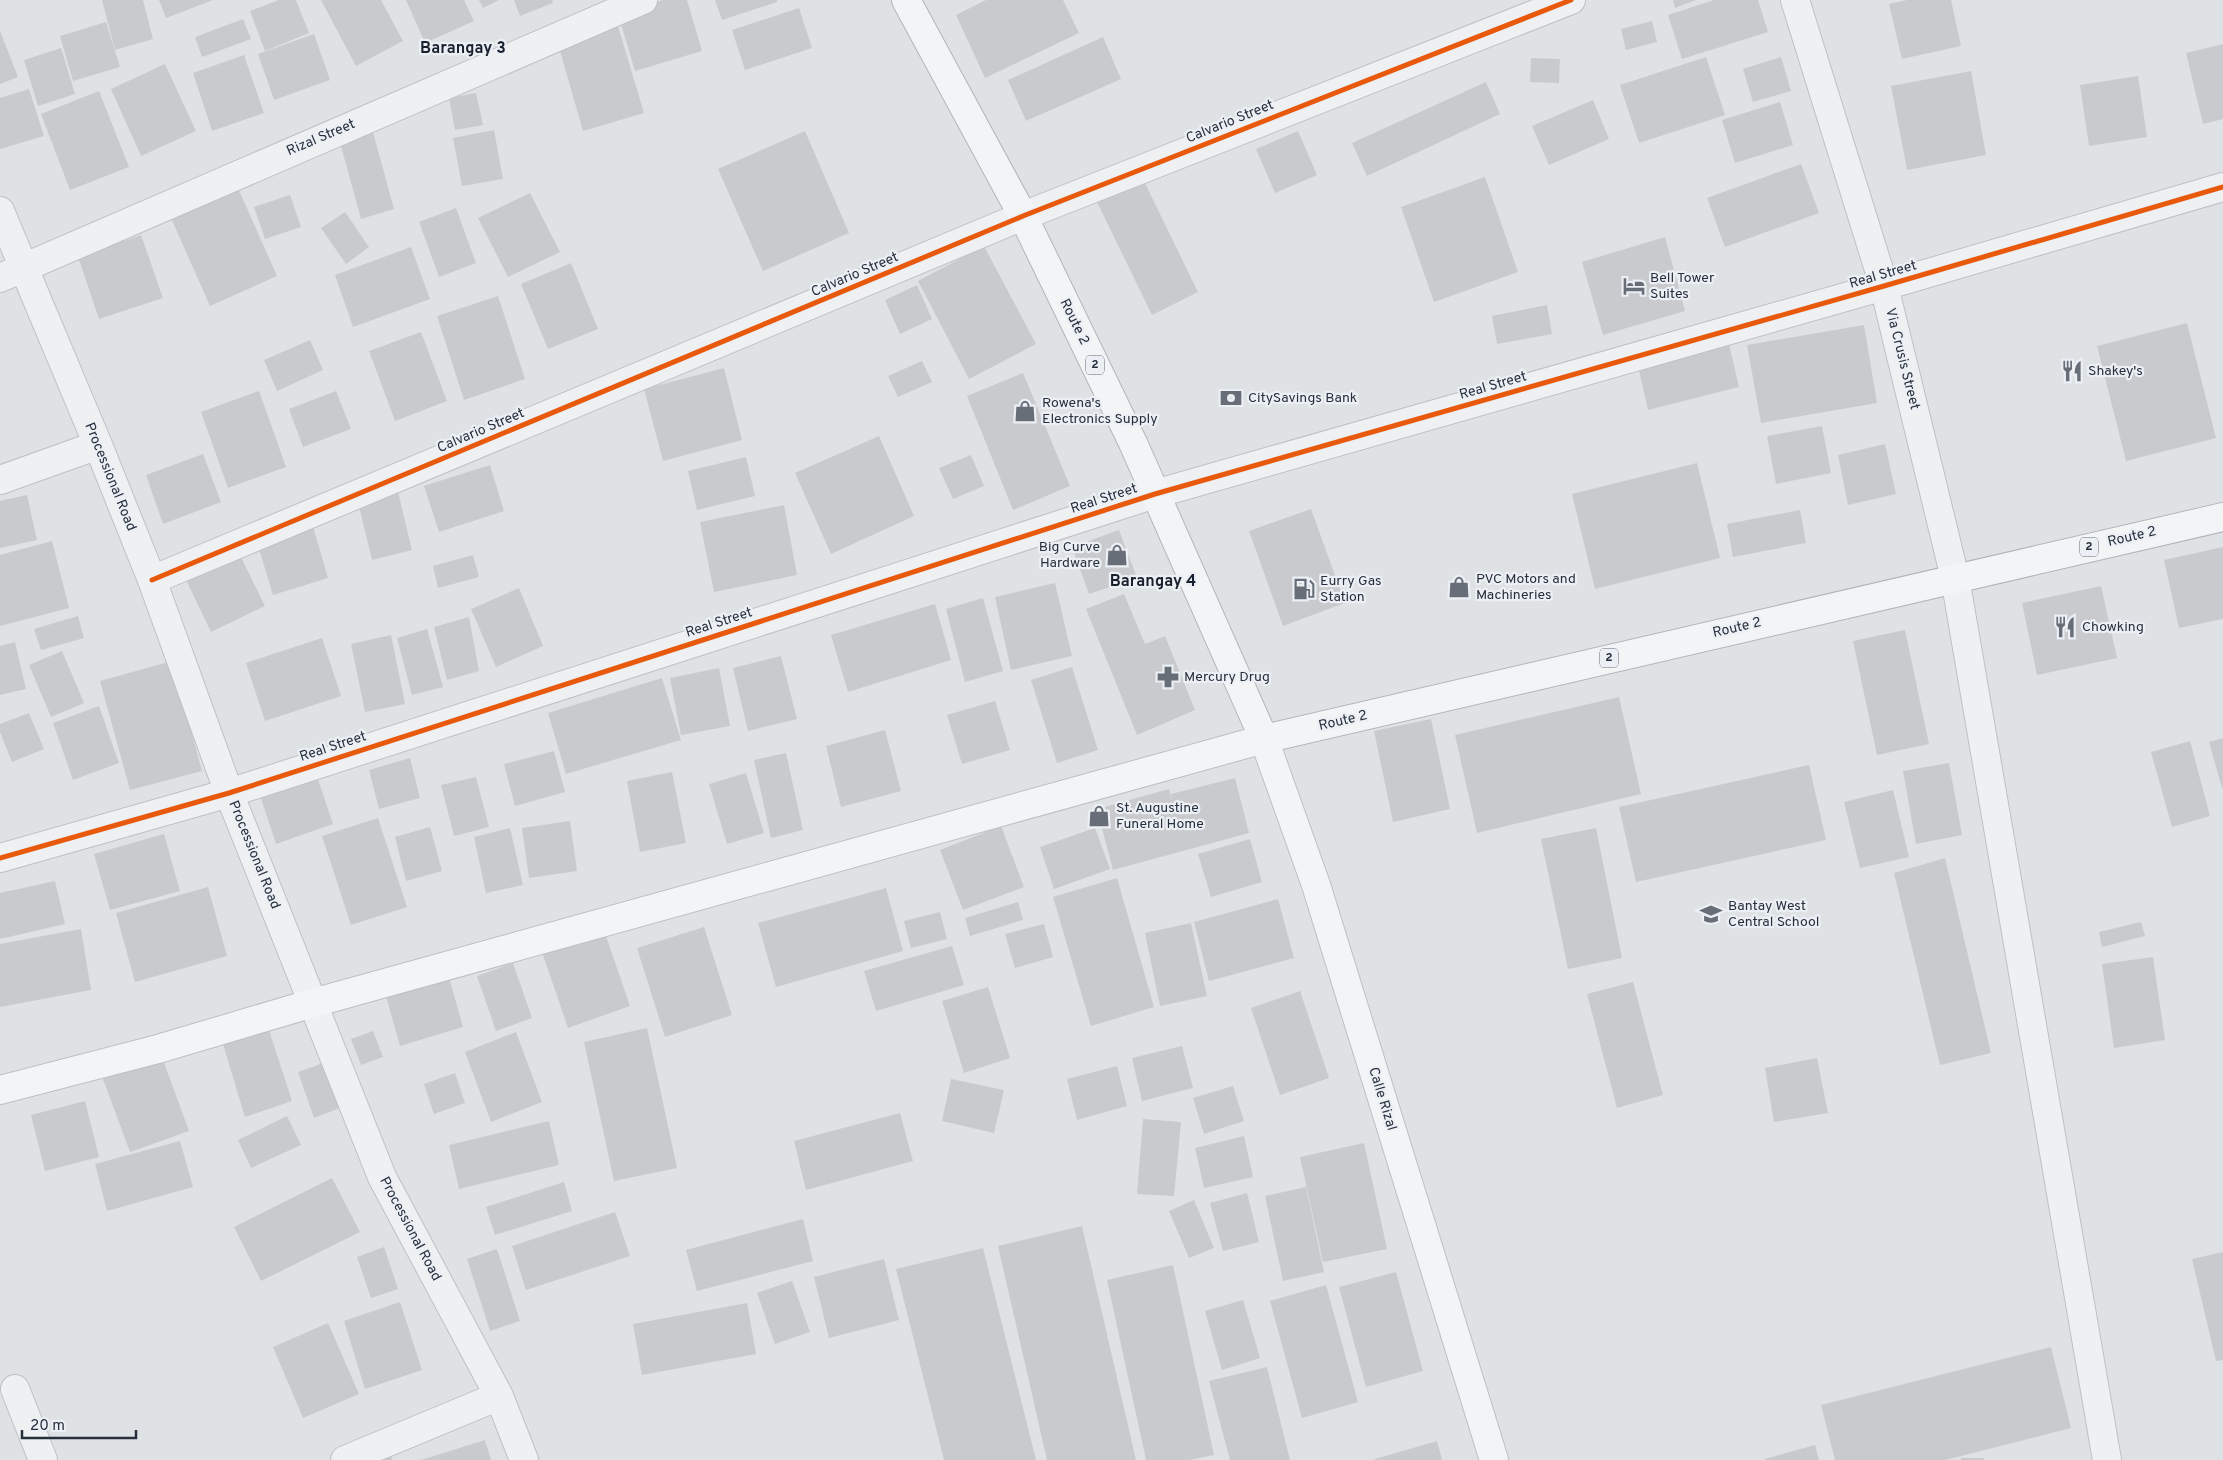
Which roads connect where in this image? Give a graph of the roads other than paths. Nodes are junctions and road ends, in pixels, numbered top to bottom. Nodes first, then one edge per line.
1 (643, 0) edge
2 (906, 0) edge
3 (1570, 0) edge
4 (1795, 0) edge
5 (2223, 187) edge
6 (0, 211) edge
7 (1023, 216) junction
8 (11, 272) edge
9 (1884, 286) junction
10 (98, 445) junction
11 (0, 480) edge
12 (1156, 494) junction
13 (2223, 517) edge
14 (1955, 578) junction
15 (152, 580) junction
16 (1264, 739) junction
17 (229, 793) junction
18 (0, 858) edge
19 (313, 1002) junction
20 (0, 1090) edge
21 (15, 1389) dead end
22 (499, 1396) junction
23 (43, 1460) edge
24 (345, 1460) edge
25 (524, 1460) edge
26 (1494, 1460) edge
27 (2107, 1460) edge

1 - 8 street, Rizal Street
2 - 7 main road, Route 2 / 2
3 - 7 street, Calvario Street
4 - 9 street, Via Crusis Street
5 - 9 street, Real Street
6 - 8 street, Processional Road
7 - 12 main road, Route 2 / 2
7 - 15 street, Calvario Street
8 - 10 street, Processional Road
9 - 12 street, Real Street
9 - 14 street, Via Crusis Street
10 - 11 street
10 - 15 street, Processional Road
12 - 16 main road, Route 2 / 2
12 - 17 street, Real Street
13 - 14 main road, Route 2 / 2
14 - 16 main road, Route 2 / 2
14 - 27 street, Via Crusis Street
15 - 17 street, Processional Road
16 - 19 main road
16 - 26 main road, Calle Rizal
17 - 18 street, Real Street
17 - 19 street, Processional Road
19 - 20 main road
19 - 22 street, Processional Road
21 - 23 street
22 - 24 street
22 - 25 street, Processional Road

